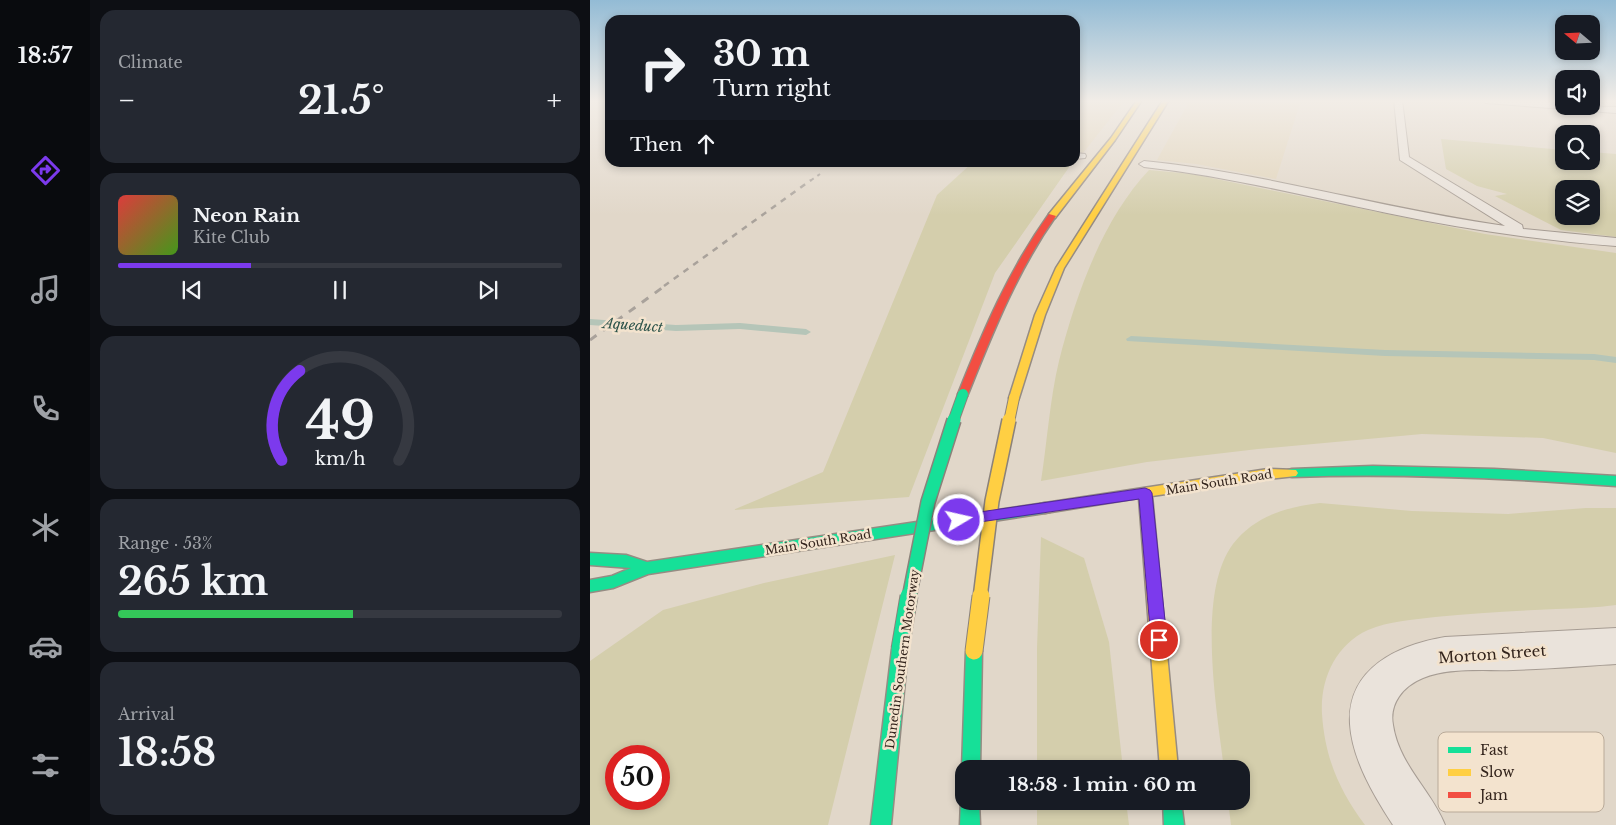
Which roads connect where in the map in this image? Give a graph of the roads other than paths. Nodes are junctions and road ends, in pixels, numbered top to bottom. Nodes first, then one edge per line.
1 (1112, 138) edge
2 (1142, 138) edge
3 (1402, 138) edge
4 (1144, 164) dead end
5 (1526, 234) junction
6 (1616, 242) edge
7 (1616, 481) edge
8 (1145, 493) junction
9 (595, 559) edge
10 (647, 568) junction
11 (590, 572) edge
12 (590, 586) edge
13 (1616, 646) edge
14 (971, 760) edge
15 (1168, 760) edge
16 (970, 810) edge
17 (1173, 810) edge
18 (881, 825) edge
19 (970, 825) edge
20 (1174, 825) edge
21 (1422, 825) edge

1 - 18 main road, Dunedin Southern Motorway, bridge
2 - 14 main road, bridge
3 - 5 lane
4 - 5 lane
5 - 6 lane
7 - 8 main road, Main South Road
8 - 10 main road, Main South Road
8 - 15 main road
9 - 10 main road
9 - 11 main road
10 - 12 main road
13 - 21 street, Morton Street
16 - 19 main road
17 - 20 main road

